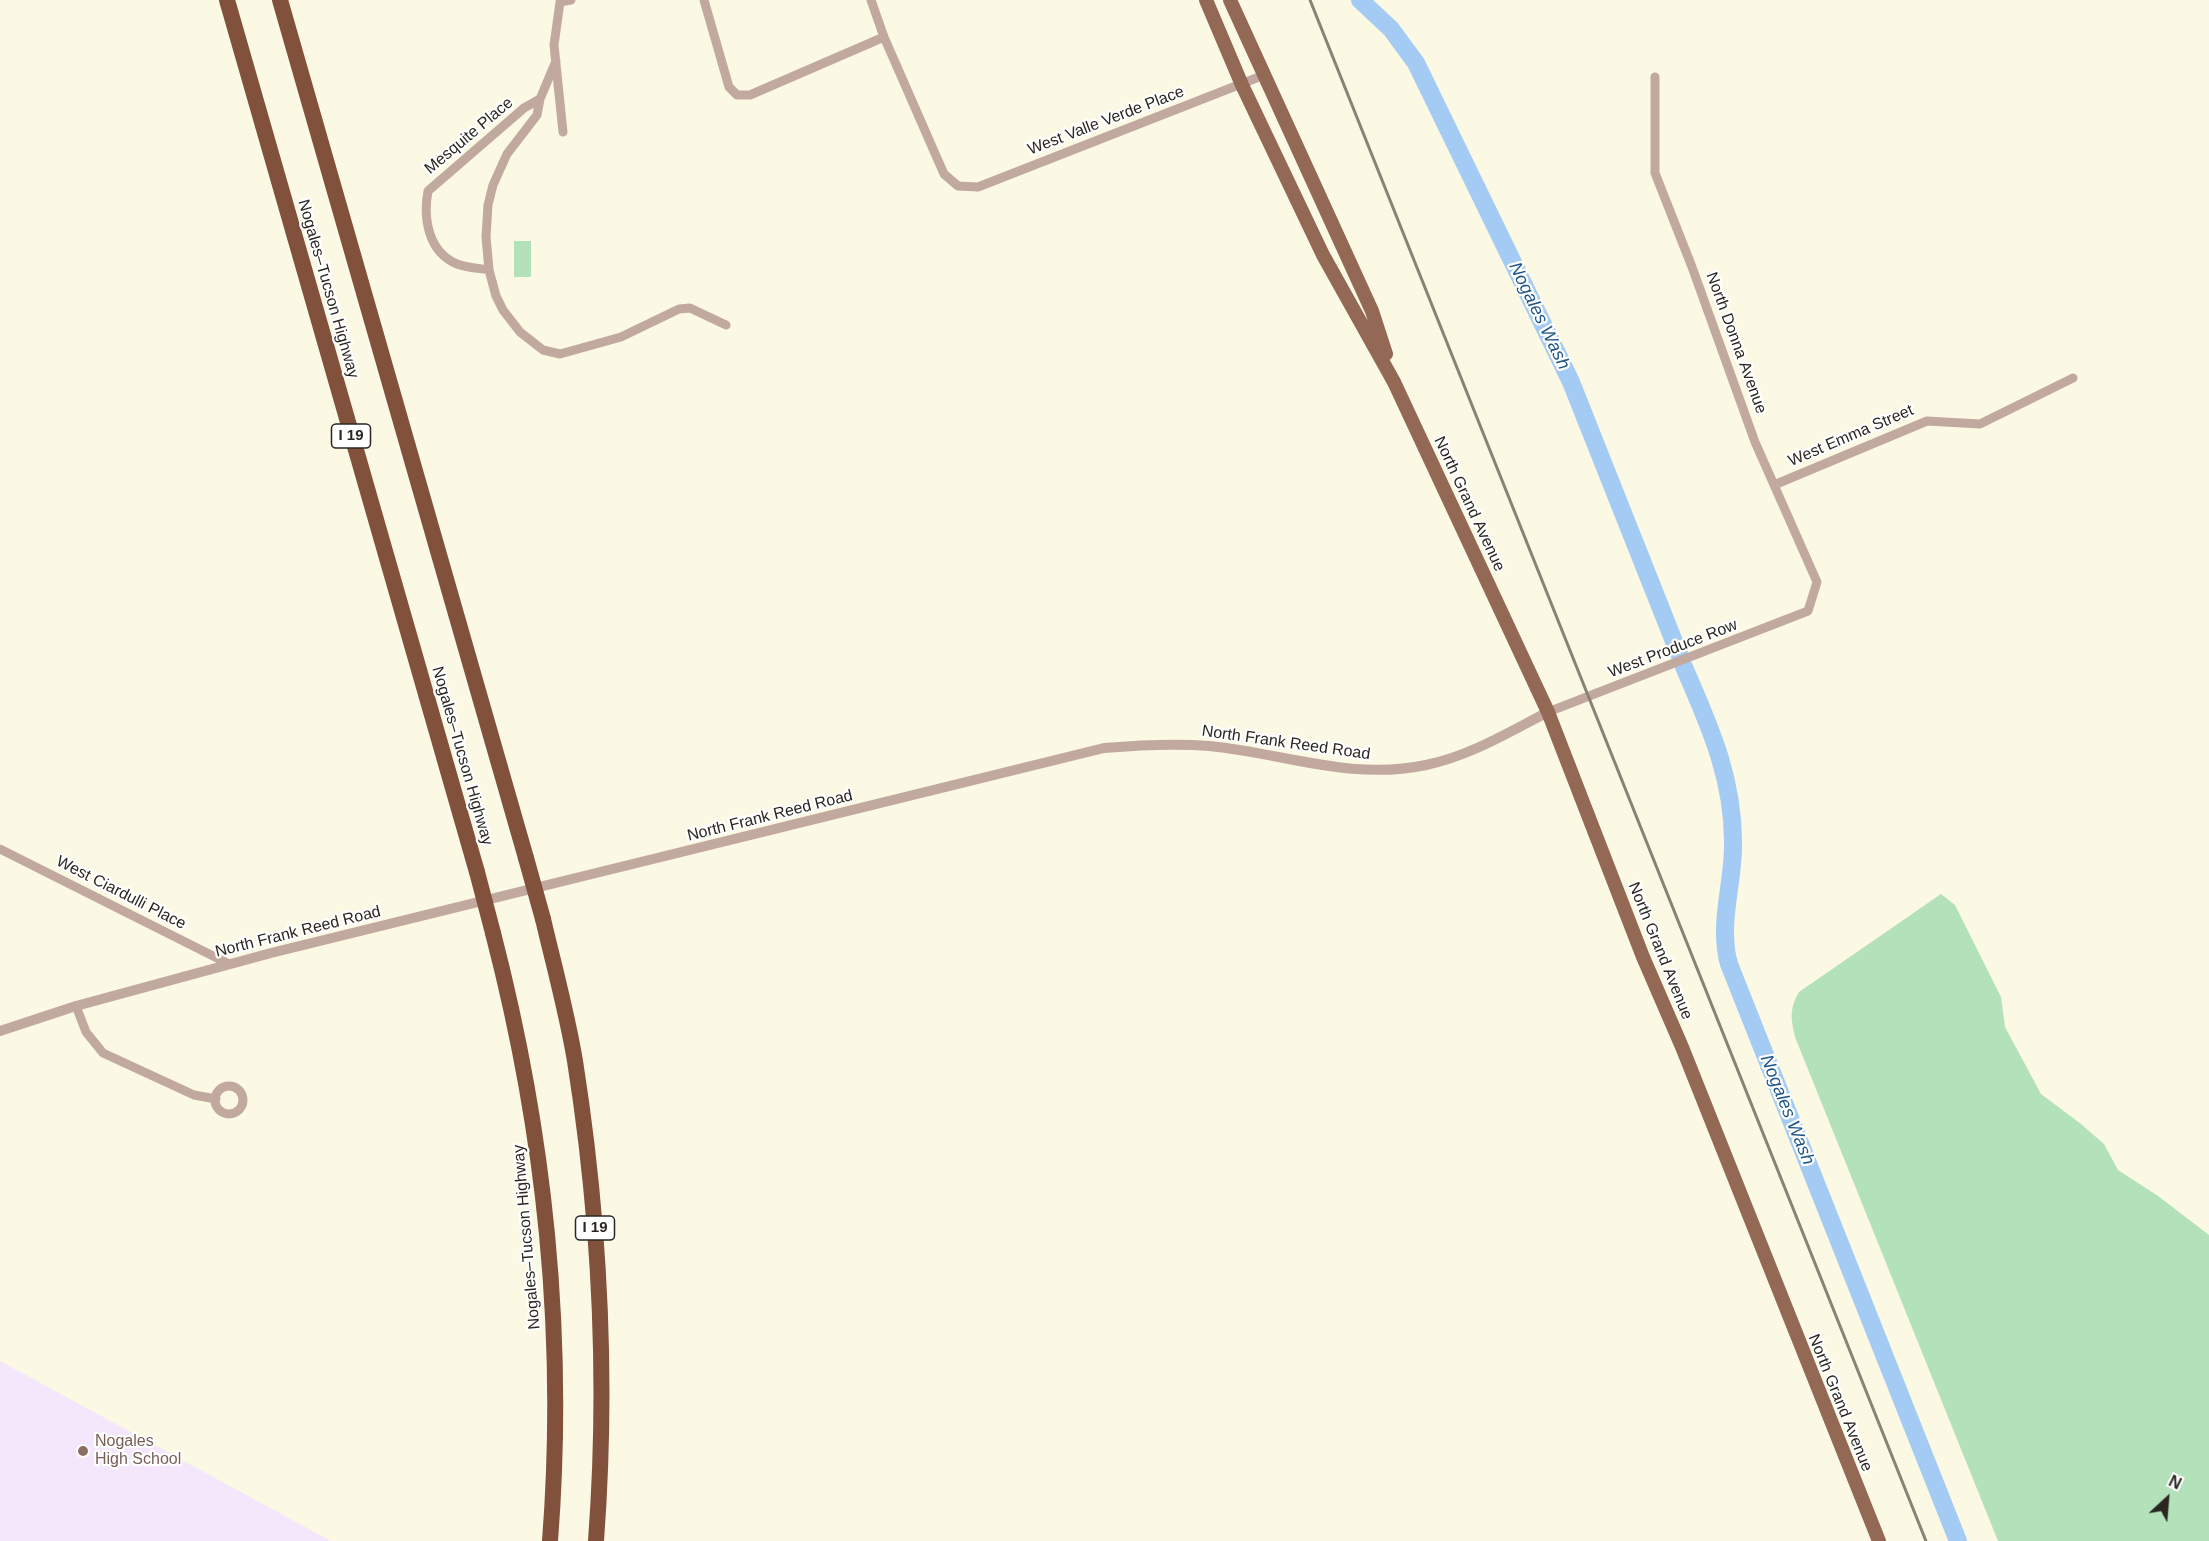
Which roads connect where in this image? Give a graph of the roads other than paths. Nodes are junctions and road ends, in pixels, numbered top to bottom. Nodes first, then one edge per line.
1 (227, 0) edge
2 (280, 0) edge
3 (571, 0) edge
4 (704, 0) edge
5 (871, 0) edge
6 (1206, 0) edge
7 (1230, 0) edge
8 (884, 37) junction
9 (556, 61) junction
10 (1264, 75) junction
11 (1655, 77) dead end
12 (1242, 85) junction
13 (540, 99) junction
14 (563, 132) dead end
15 (489, 270) junction
16 (726, 325) dead end
17 (2073, 378) dead end
18 (1394, 382) junction
19 (1774, 485) junction
20 (1808, 611) joint
21 (1548, 712) junction
22 (0, 849) edge
23 (230, 964) junction
24 (76, 1006) junction
25 (0, 1031) edge
26 (216, 1099) dead end
27 (596, 1241) junction
28 (550, 1541) edge
29 (596, 1541) edge
30 (604, 1541) edge
31 (1879, 1541) edge

1 - 28 highway, Nogales–Tucson Highway / I 19, bridge
2 - 27 highway, Nogales–Tucson Highway / I 19, bridge
3 - 9 street, Mesquite Place
4 - 8 street
5 - 8 street
6 - 12 main road, North Grand Avenue
7 - 10 main road, North Grand Avenue
8 - 12 street, West Valle Verde Place
9 - 13 street, Mesquite Place
9 - 14 street, Mesquite Place
10 - 12 street, West Valle Verde Place
10 - 18 main road, North Grand Avenue
11 - 19 street, North Donna Avenue
12 - 18 main road, North Grand Avenue
13 - 15 street, Mesquite Place
13 - 15 street, Mesquite Place
15 - 16 street, Mesquite Place
17 - 19 street, West Emma Street
18 - 21 main road, North Grand Avenue
19 - 20 street, North Donna Avenue
20 - 21 street, West Produce Row
21 - 23 street, North Frank Reed Road
21 - 31 main road, North Grand Avenue
22 - 23 street, West Ciardulli Place
23 - 24 street, North Frank Reed Road
24 - 25 street, North Frank Reed Road
24 - 26 street
27 - 29 highway, Nogales–Tucson Highway / I 19
27 - 30 highway

